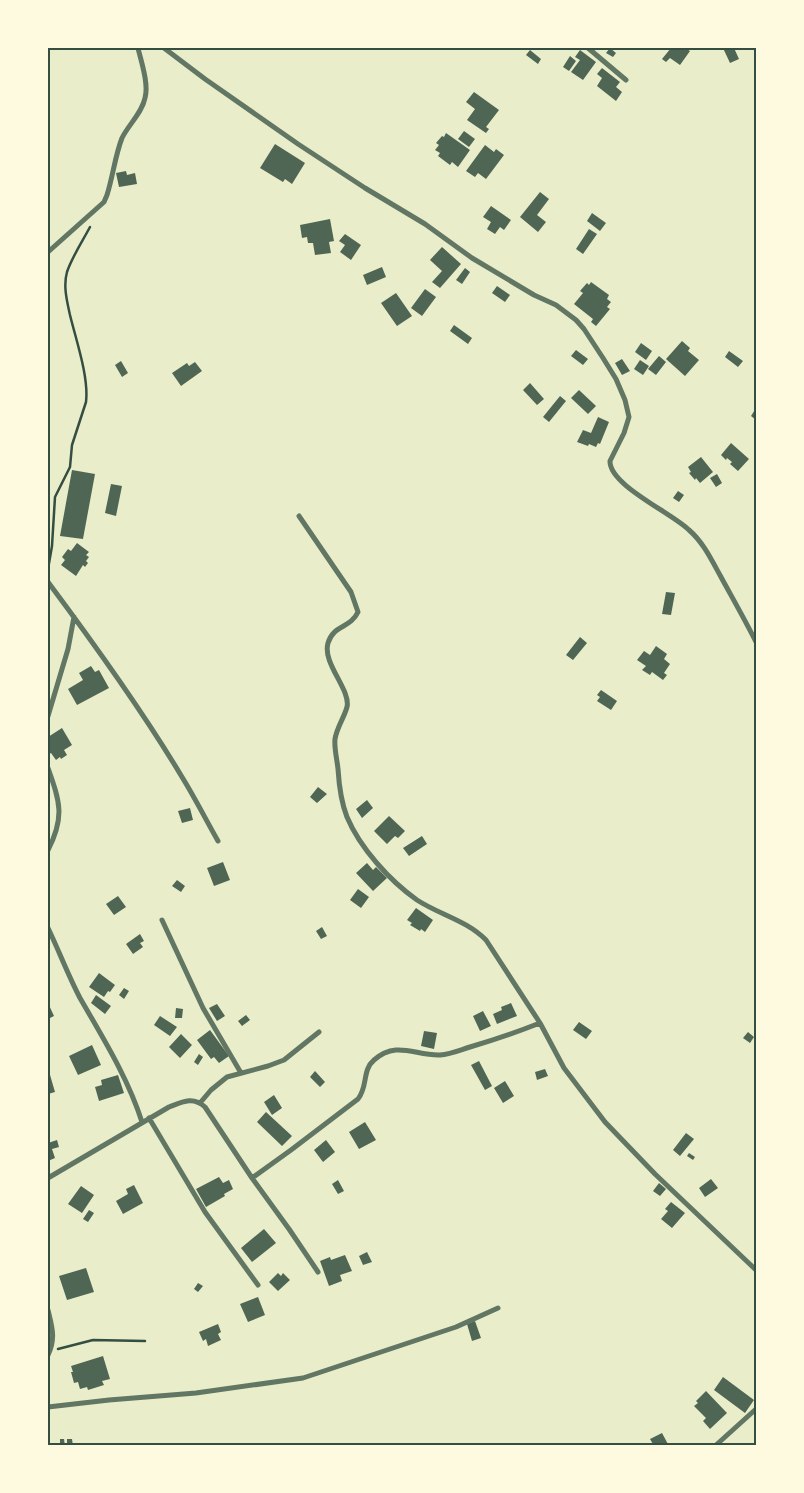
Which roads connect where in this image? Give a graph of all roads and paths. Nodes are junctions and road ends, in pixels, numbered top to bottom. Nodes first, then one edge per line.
1 (138, 48) edge
2 (164, 48) edge
3 (588, 48) edge
4 (626, 80) dead end
5 (91, 225) dead end
6 (48, 252) edge
7 (299, 516) dead end
8 (48, 569) edge
9 (48, 582) edge
10 (74, 618) junction
11 (756, 642) edge
12 (48, 716) edge
13 (48, 768) edge
14 (218, 841) dead end
15 (48, 850) edge
16 (162, 920) dead end
17 (48, 928) edge
18 (540, 1023) junction
19 (319, 1032) dead end
20 (241, 1073) junction
21 (200, 1103) junction
22 (149, 1118) junction
23 (142, 1122) junction
24 (48, 1178) edge
25 (252, 1178) junction
26 (756, 1270) edge
27 (318, 1272) dead end
28 (258, 1285) dead end
29 (498, 1308) dead end
30 (48, 1310) edge
31 (145, 1341) dead end
32 (48, 1353) edge
33 (48, 1407) edge
34 (756, 1409) edge
35 (716, 1446) edge

1 - 6 street
2 - 11 street
3 - 4 street
5 - 8 path
7 - 18 street
9 - 10 street
10 - 12 street
10 - 14 street
13 - 15 street
16 - 20 street
17 - 23 street
18 - 25 street
18 - 26 street
19 - 20 street
20 - 21 street
21 - 22 street
21 - 25 street
22 - 23 street
22 - 28 street
23 - 24 street
25 - 27 street
29 - 33 street
30 - 32 street
31 - 32 path
34 - 35 street

